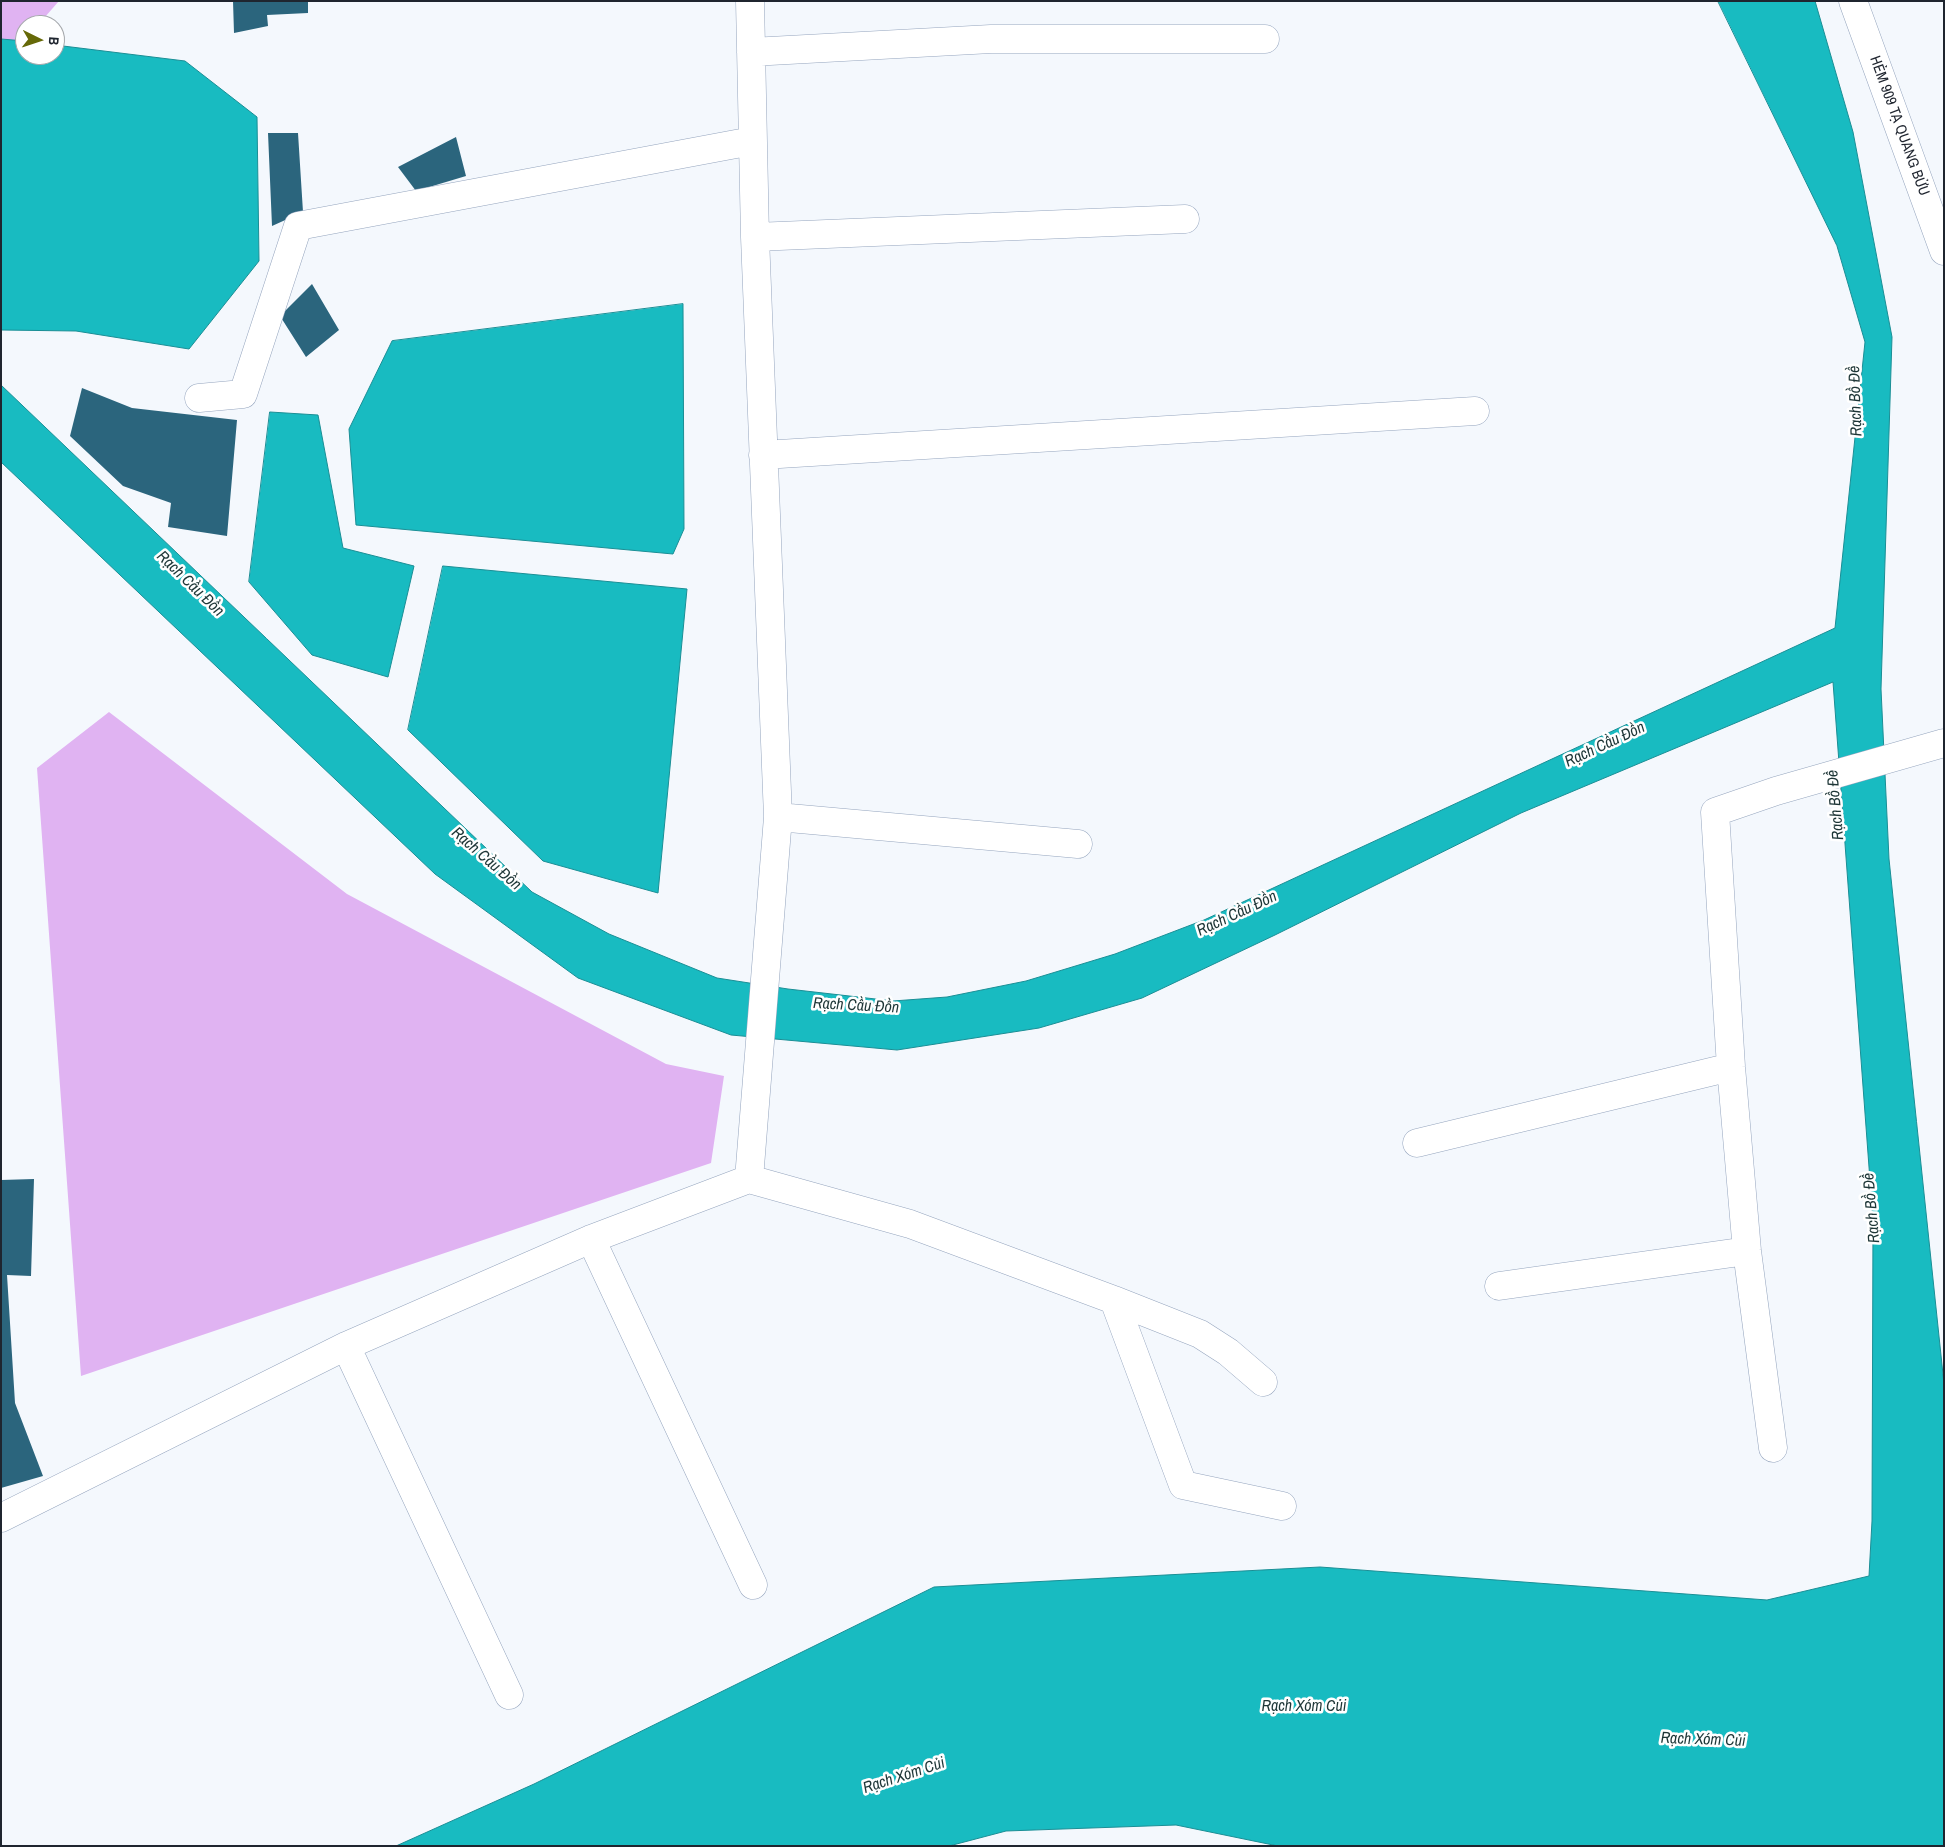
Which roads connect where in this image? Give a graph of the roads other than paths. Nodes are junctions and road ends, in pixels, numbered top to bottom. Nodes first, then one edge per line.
1 (750, 1) edge
2 (1853, 1) edge
3 (1265, 39) dead end
4 (751, 52) junction
5 (752, 141) junction
6 (1185, 219) dead end
7 (755, 236) junction
8 (1944, 251) edge
9 (198, 398) dead end
10 (1475, 411) dead end
11 (763, 455) junction
12 (1944, 743) edge
13 (778, 817) junction
14 (1078, 844) dead end
15 (1731, 1067) junction
16 (1417, 1143) dead end
17 (749, 1179) junction
18 (591, 1239) junction
19 (1747, 1251) junction
20 (1499, 1286) dead end
21 (1114, 1300) junction
22 (346, 1346) junction
23 (1264, 1382) dead end
24 (1773, 1448) dead end
25 (1282, 1506) dead end
26 (1, 1518) edge
27 (753, 1585) dead end
28 (509, 1695) dead end

1 - 4 street
2 - 8 street, HẺM 909 TẠ QUANG BỬU
3 - 4 street
4 - 5 street
5 - 7 street
5 - 9 street
6 - 7 street
7 - 11 street
10 - 11 street
11 - 13 street
12 - 15 street
13 - 14 street
13 - 17 street
15 - 16 street
15 - 19 street
17 - 18 street
17 - 21 street
18 - 22 street
18 - 27 street
19 - 20 street
19 - 24 street
21 - 23 street
21 - 25 street
22 - 26 street
22 - 28 street

